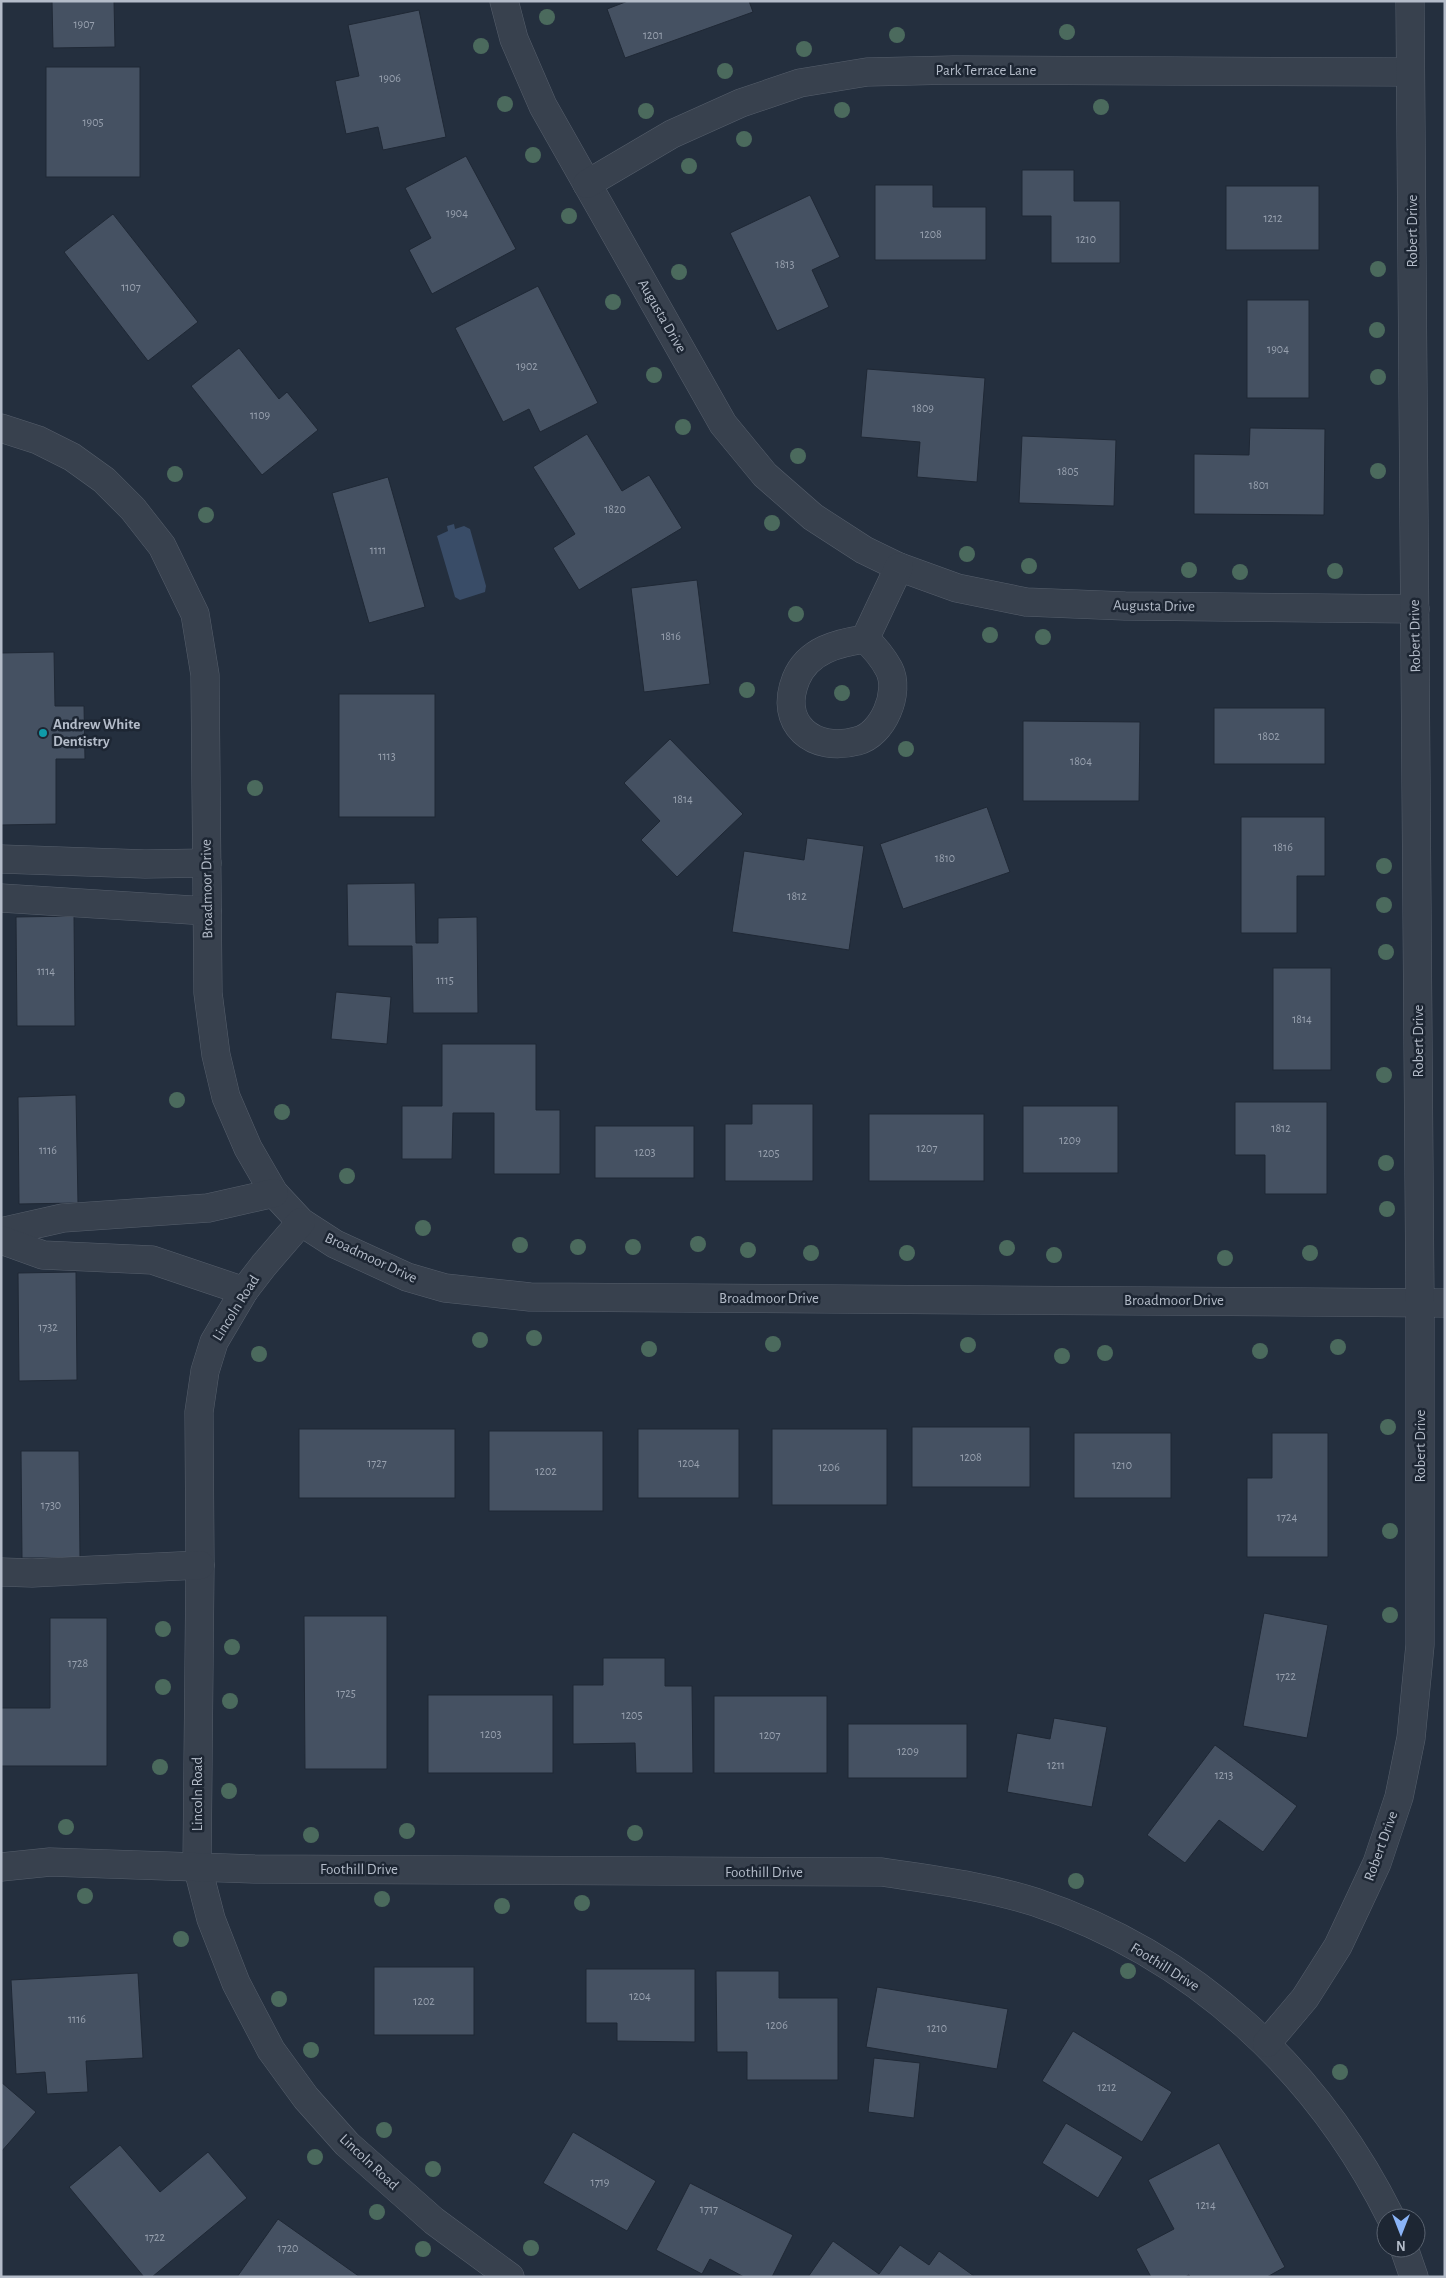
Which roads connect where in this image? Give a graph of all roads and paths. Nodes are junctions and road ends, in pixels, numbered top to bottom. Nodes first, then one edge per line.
1 (504, 1) edge
2 (1410, 1) edge
3 (1410, 72) junction
4 (587, 184) junction
5 (1, 428) edge
6 (899, 567) junction
7 (1415, 609) junction
8 (865, 639) dead end
9 (1, 859) edge
10 (207, 863) junction
11 (1, 898) edge
12 (207, 912) junction
13 (274, 1193) junction
14 (301, 1222) junction
15 (1, 1232) edge
16 (1, 1240) edge
17 (244, 1291) junction
18 (1432, 1302) edge
19 (200, 1566) junction
20 (1, 1572) edge
21 (197, 1865) junction
22 (1, 1868) edge
23 (1267, 2043) junction
24 (1386, 2208) edge
25 (1407, 2258) edge
26 (510, 2277) edge
27 (1414, 2277) edge

1 - 4 street, Augusta Drive
2 - 3 street, Robert Drive
3 - 4 street, Park Terrace Lane
3 - 7 street, Robert Drive
4 - 6 street, Augusta Drive
5 - 10 street, Broadmoor Drive
6 - 7 street, Augusta Drive
6 - 8 street
7 - 18 street, Robert Drive
9 - 10 street
10 - 12 street, Broadmoor Drive
11 - 12 street
12 - 13 street, Broadmoor Drive
13 - 14 street, Broadmoor Drive
13 - 15 street
14 - 17 street, Lincoln Road
14 - 18 street, Broadmoor Drive
16 - 17 street
17 - 19 street, Lincoln Road
18 - 23 street, Robert Drive
19 - 20 street
19 - 21 street, Lincoln Road
21 - 22 street, Foothill Drive
21 - 23 street, Foothill Drive
21 - 26 street, Lincoln Road
23 - 24 street, Foothill Drive
25 - 27 street

